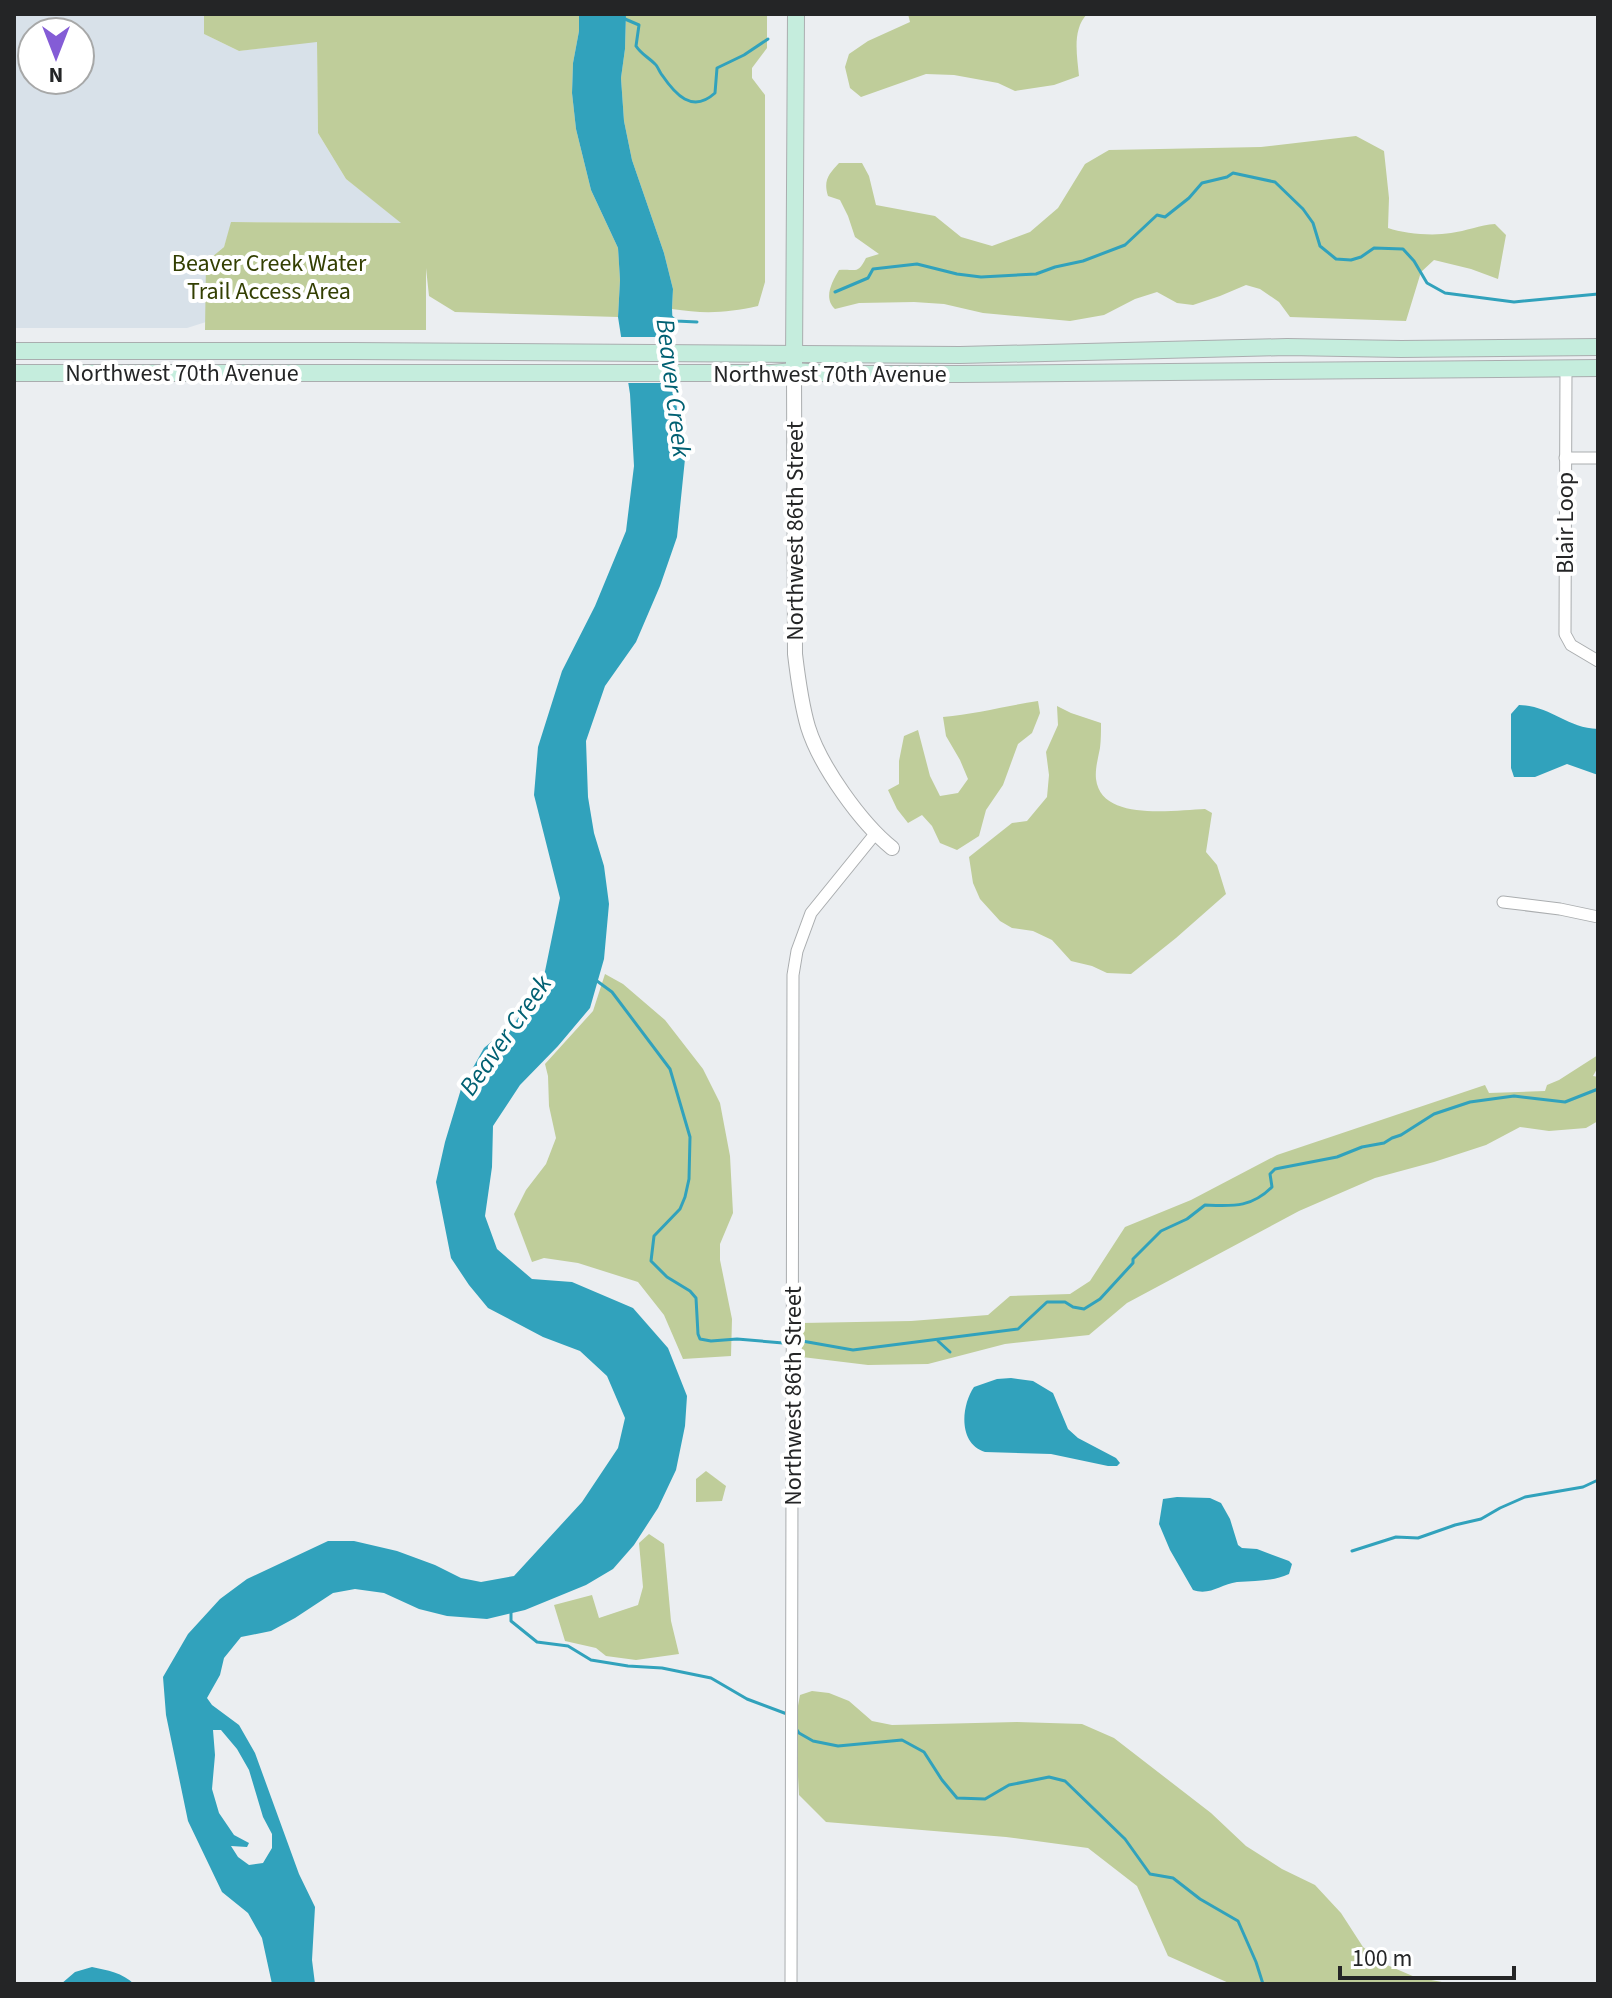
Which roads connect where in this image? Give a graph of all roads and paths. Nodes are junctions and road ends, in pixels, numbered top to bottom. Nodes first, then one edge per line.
1 (796, 14) edge
2 (1598, 347) edge
3 (1328, 348) junction
4 (14, 351) edge
5 (794, 363) junction
6 (1566, 368) junction
7 (1598, 368) edge
8 (1327, 370) junction
9 (14, 373) edge
10 (1565, 458) junction
11 (1598, 458) edge
12 (1598, 661) edge
13 (875, 834) junction
14 (892, 848) dead end
15 (1503, 902) dead end
16 (1598, 917) edge
17 (791, 1984) edge

1 - 5 main road, Northwest 86th Street
2 - 3 main road, Northwest 70th Avenue
3 - 5 main road, Northwest 70th Avenue
3 - 8 street
4 - 5 main road, Northwest 70th Avenue
5 - 8 main road, Northwest 70th Avenue
5 - 9 main road, Northwest 70th Avenue
5 - 13 street, Northwest 86th Street
6 - 7 main road, Northwest 70th Avenue
6 - 8 main road, Northwest 70th Avenue
6 - 10 street, Blair Loop
10 - 11 street
10 - 12 street, Blair Loop
13 - 14 street, Northwest 86th Street
13 - 17 street, Northwest 86th Street
15 - 16 street

